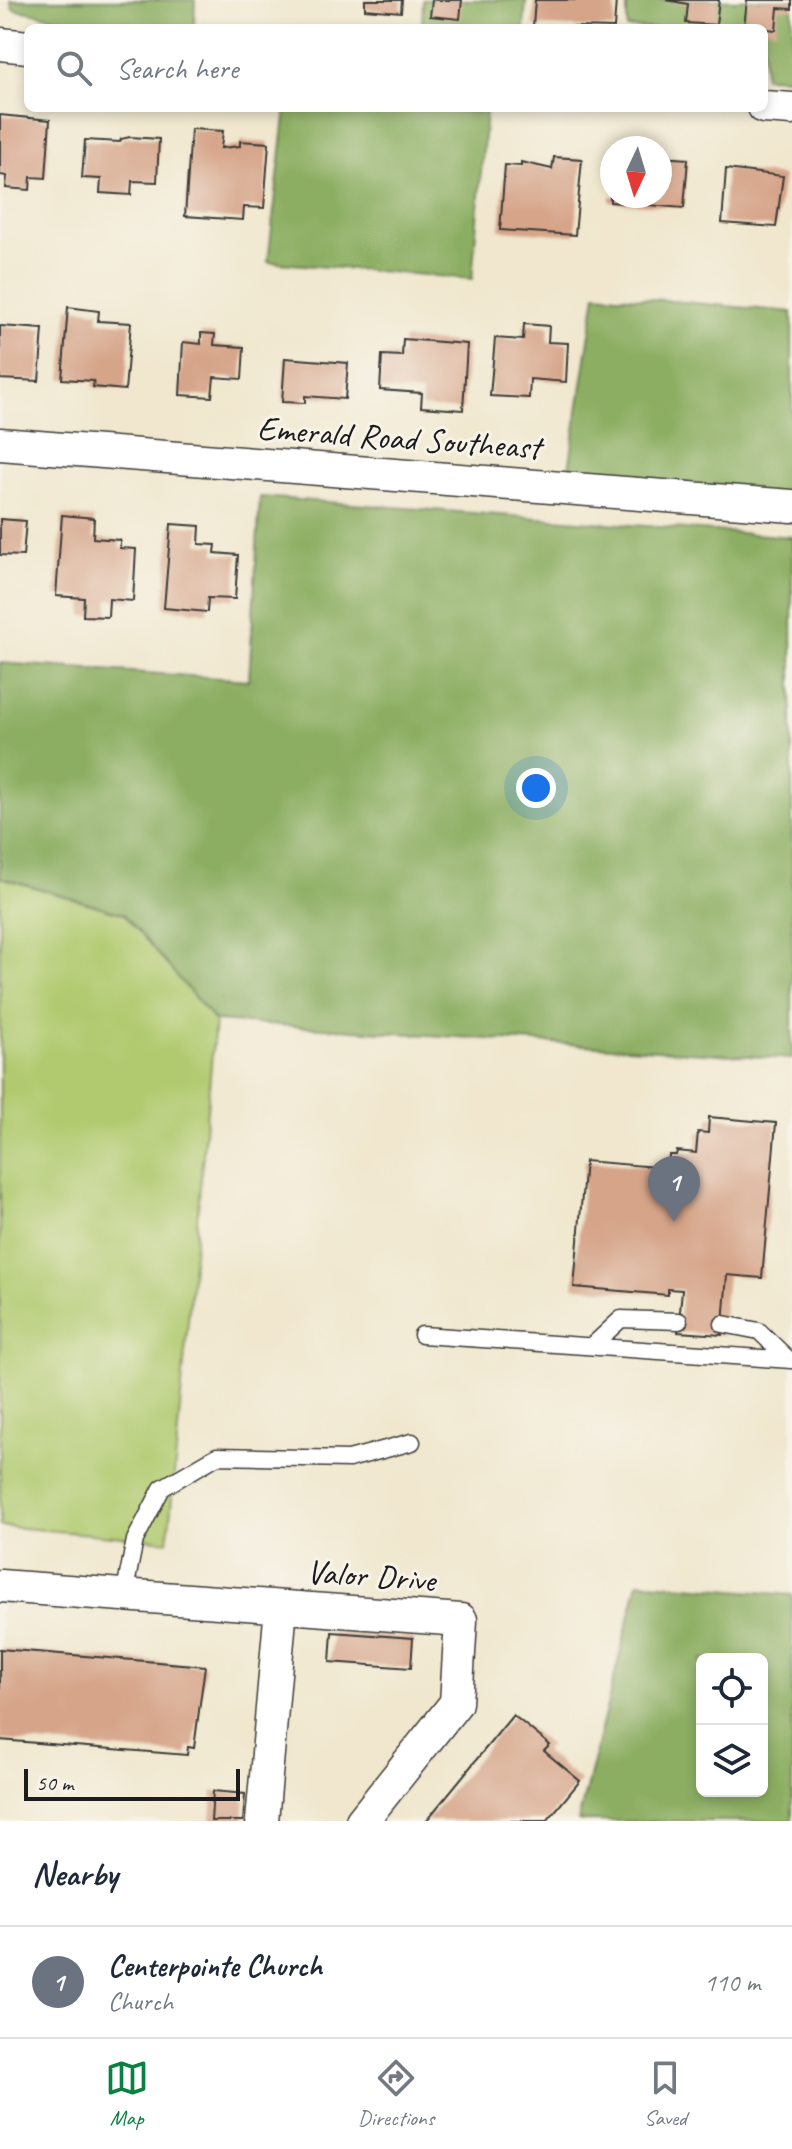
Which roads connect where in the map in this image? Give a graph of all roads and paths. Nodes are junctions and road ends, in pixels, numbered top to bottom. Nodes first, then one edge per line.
1 (0, 44) edge
2 (24, 47) edge
3 (768, 107) edge
4 (792, 109) edge
5 (0, 444) edge
6 (792, 506) edge
7 (679, 1321) dead end
8 (723, 1324) dead end
9 (422, 1335) dead end
10 (592, 1346) junction
11 (791, 1360) edge
12 (412, 1442) dead end
13 (0, 1586) edge
14 (124, 1595) junction
15 (281, 1607) junction
16 (262, 1821) edge
17 (362, 1821) edge

1 - 2 street
3 - 4 street
5 - 6 street, Emerald Road Southeast
7 - 10 lane
8 - 11 lane
9 - 10 lane
10 - 11 lane
12 - 14 lane
13 - 14 street, Valor Drive
14 - 15 street, Valor Drive
15 - 16 street, Valor Drive
15 - 17 street, Valor Drive

